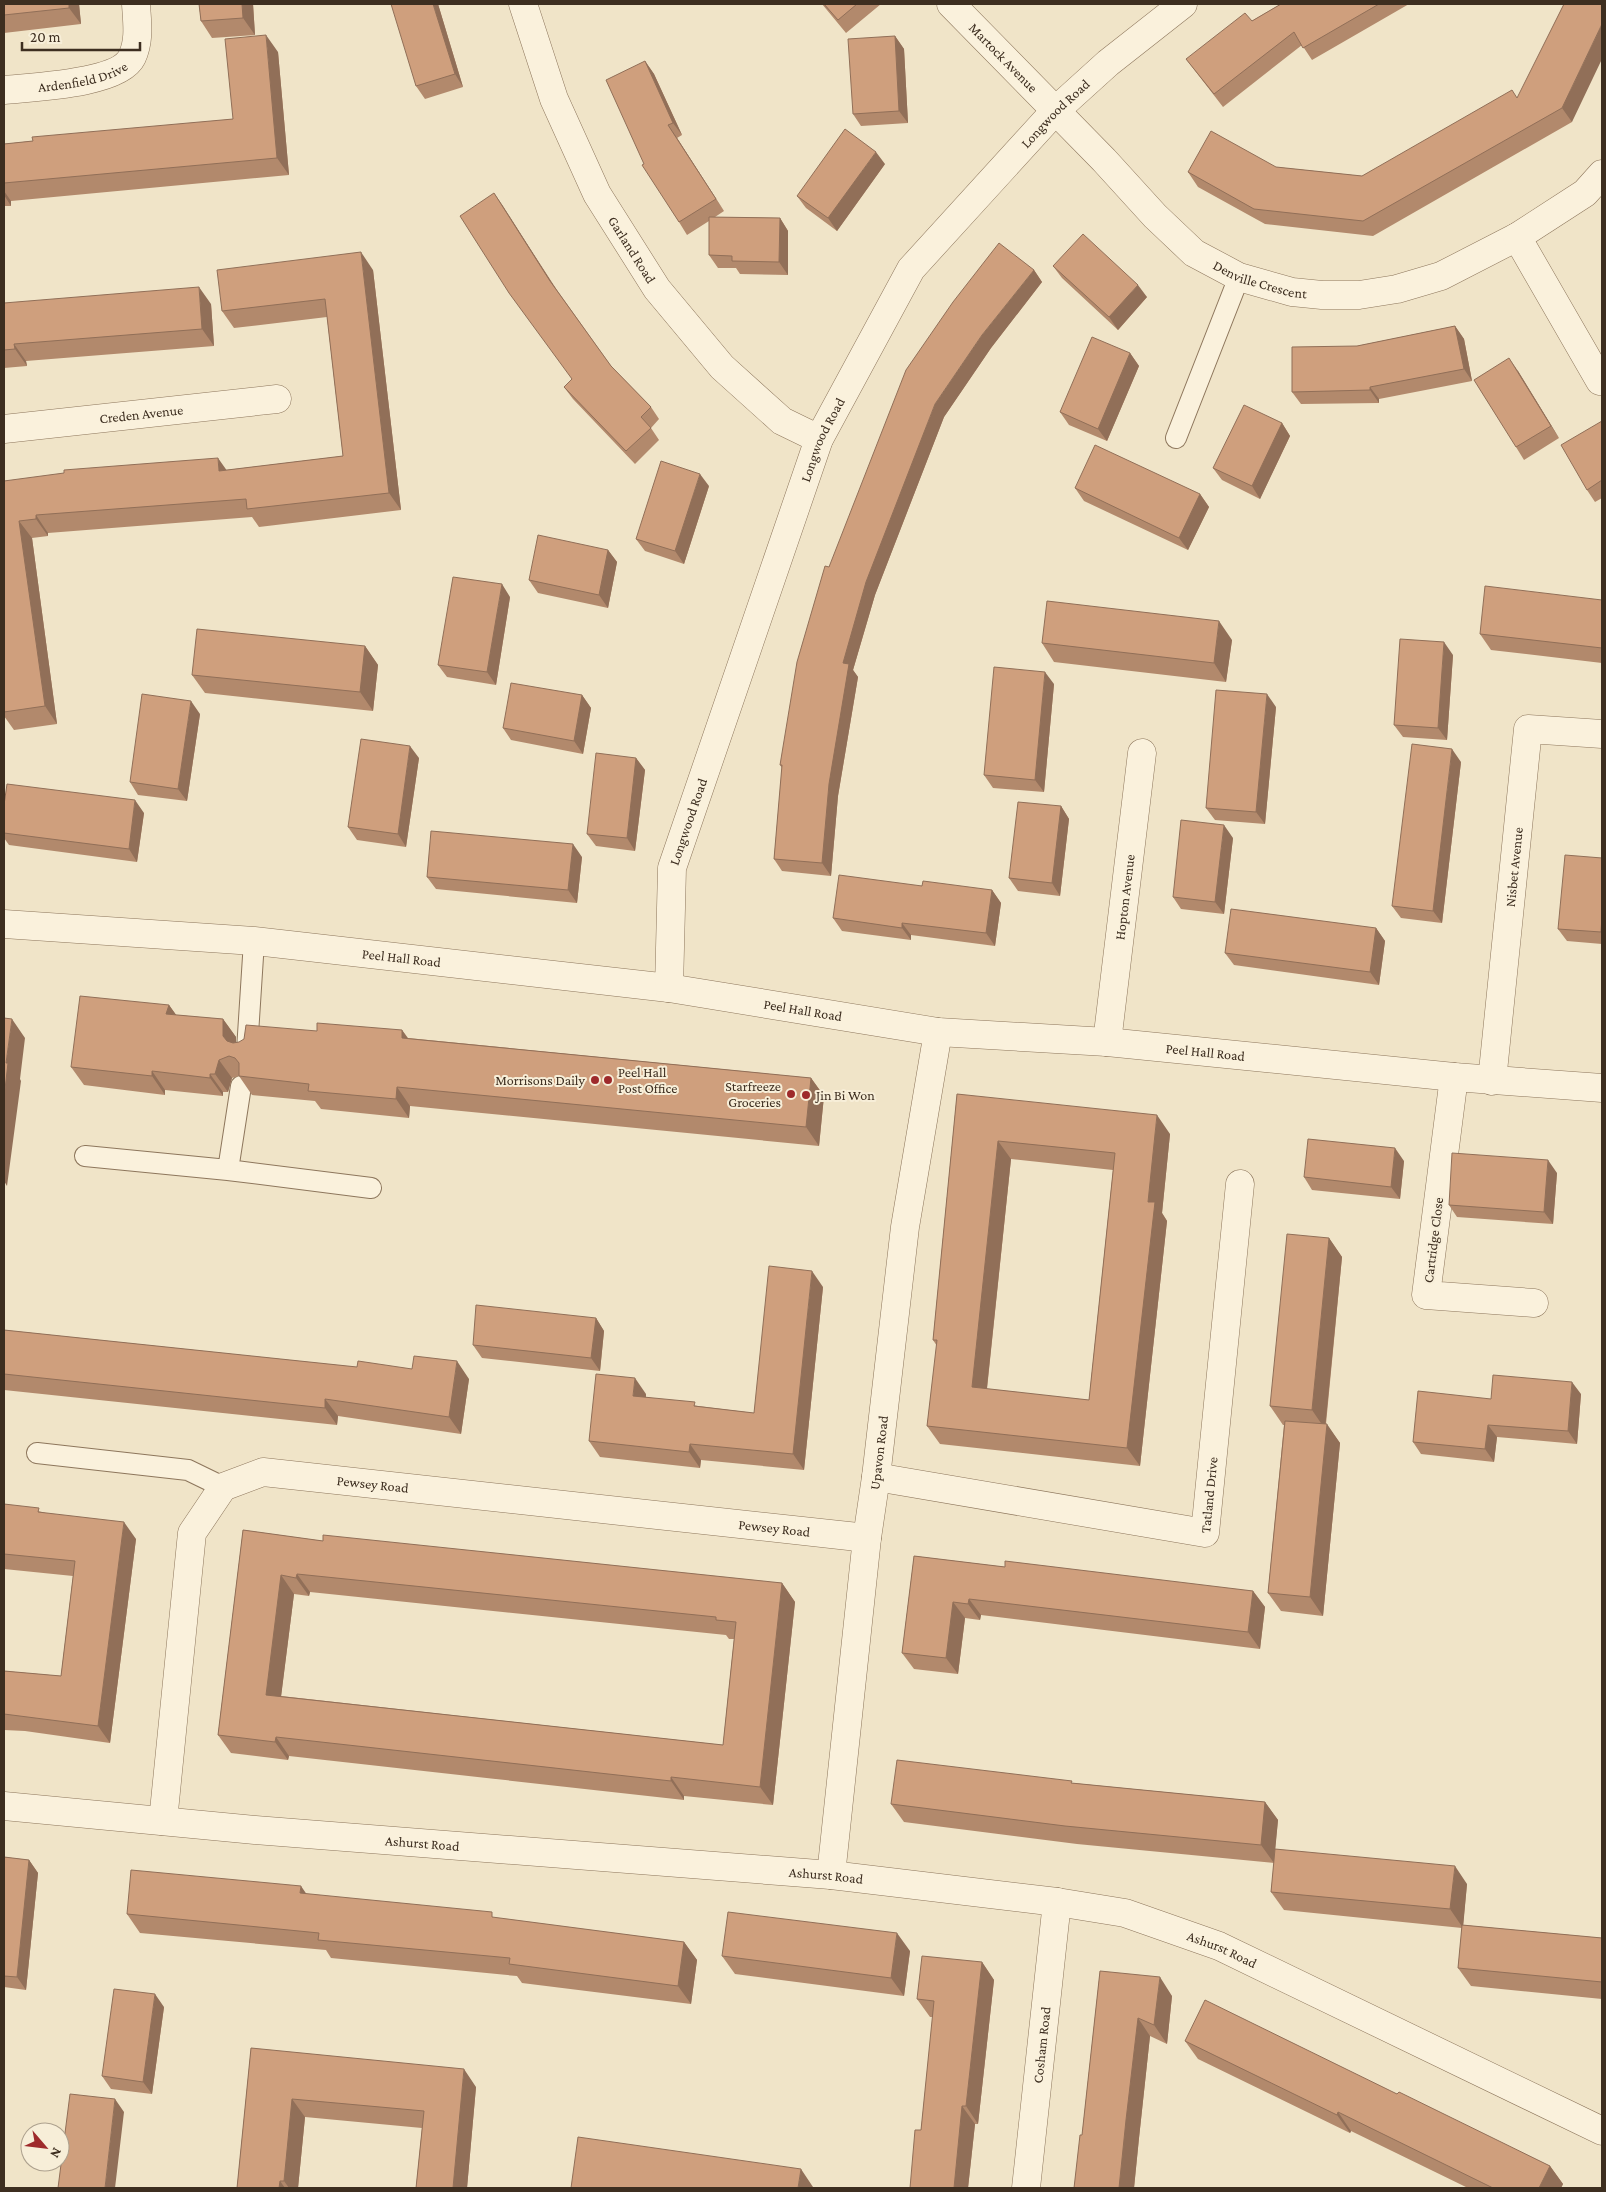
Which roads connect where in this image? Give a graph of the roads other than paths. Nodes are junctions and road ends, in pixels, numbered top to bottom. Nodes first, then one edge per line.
1 (136, 4) edge
2 (523, 4) edge
3 (951, 4) edge
4 (1184, 4) edge
5 (4, 90) edge
6 (1055, 111) junction
7 (1602, 174) edge
8 (1517, 237) junction
9 (1239, 277) junction
10 (1600, 381) dead end
11 (277, 399) dead end
12 (4, 429) edge
13 (1176, 438) dead end
14 (819, 440) junction
15 (1602, 734) edge
16 (1142, 753) dead end
17 (4, 924) edge
18 (254, 941) junction
19 (669, 988) junction
20 (938, 1032) junction
21 (1107, 1042) junction
22 (247, 1050) edge
23 (1454, 1077) junction
24 (1492, 1080) junction
25 (241, 1086) edge
26 (1602, 1088) edge
27 (85, 1156) dead end
28 (228, 1170) junction
29 (1240, 1184) dead end
30 (371, 1188) dead end
31 (1534, 1303) dead end
32 (37, 1454) dead end
33 (876, 1476) junction
34 (223, 1487) junction
35 (867, 1538) junction
36 (4, 1806) edge
37 (163, 1821) junction
38 (830, 1875) junction
39 (1057, 1902) junction
40 (1602, 2131) edge
41 (1026, 2188) edge

1 - 5 street, Ardenfield Drive
2 - 14 street, Garland Road
3 - 6 street, Martock Avenue
4 - 6 street, Longwood Road
6 - 9 street, Denville Crescent
6 - 14 street, Longwood Road
7 - 8 street, Denville Crescent
8 - 9 street, Denville Crescent
8 - 10 street
9 - 13 lane
11 - 12 street, Creden Avenue
14 - 19 street, Longwood Road
15 - 24 street, Nisbet Avenue
16 - 21 street, Hopton Avenue
17 - 18 street, Peel Hall Road
18 - 19 street, Peel Hall Road
18 - 22 lane
19 - 20 street, Peel Hall Road
20 - 21 street, Peel Hall Road
20 - 33 street, Upavon Road
21 - 23 street, Peel Hall Road
23 - 24 street, Peel Hall Road
23 - 31 street, Cartridge Close
24 - 26 street, Peel Hall Road
25 - 28 lane
27 - 28 lane
28 - 30 lane
29 - 33 street, Tatland Drive
32 - 34 lane
33 - 35 street, Upavon Road
34 - 35 street, Pewsey Road
34 - 37 street
35 - 38 street, Upavon Road
36 - 37 street, Ashurst Road
37 - 38 street, Ashurst Road
38 - 39 street, Ashurst Road
39 - 40 street, Ashurst Road
39 - 41 street, Cosham Road

